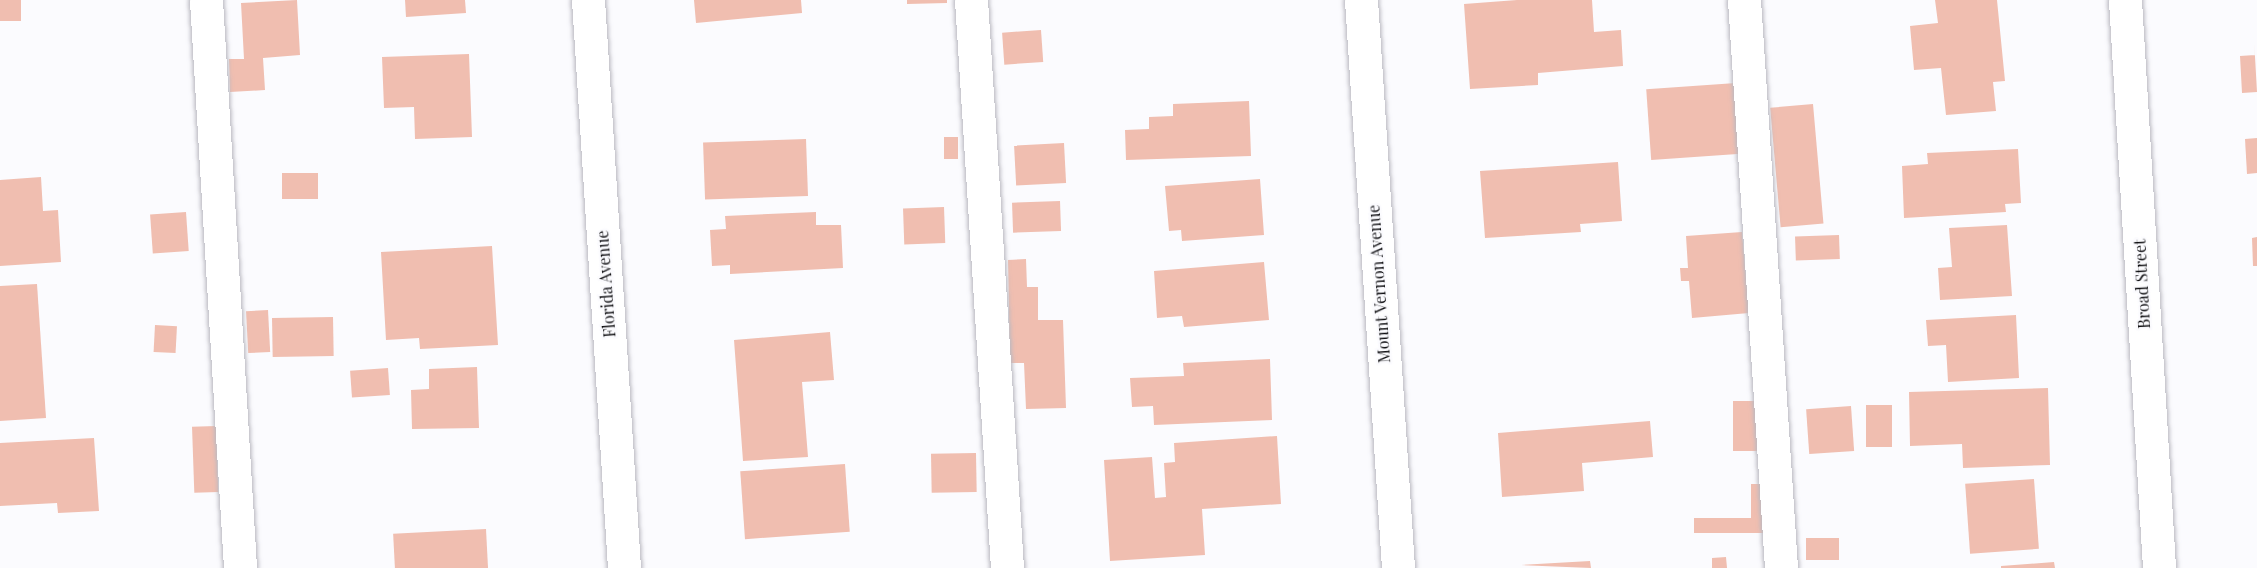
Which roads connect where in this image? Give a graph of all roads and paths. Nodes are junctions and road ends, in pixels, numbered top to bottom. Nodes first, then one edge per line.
1 (206, 0) edge
2 (588, 0) edge
3 (971, 0) edge
4 (1361, 0) edge
5 (1744, 0) edge
6 (2125, 0) edge
7 (240, 568) edge
8 (624, 568) edge
9 (1007, 568) edge
10 (1398, 568) edge
11 (1781, 568) edge
12 (2159, 568) edge

1 - 7 street
2 - 8 street, Florida Avenue
3 - 9 street
4 - 10 street, Mount Vernon Avenue
5 - 11 street
6 - 12 street, Broad Street

